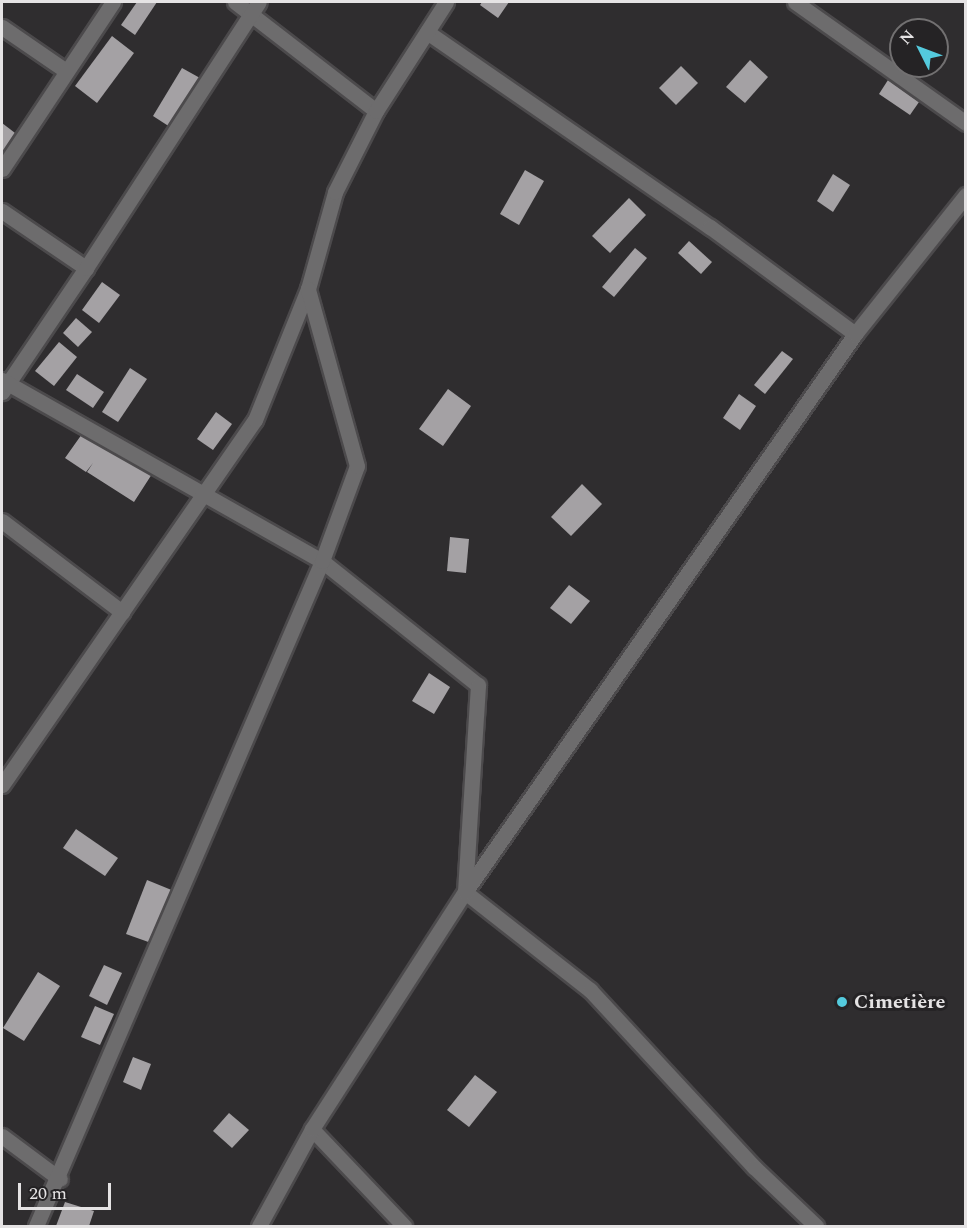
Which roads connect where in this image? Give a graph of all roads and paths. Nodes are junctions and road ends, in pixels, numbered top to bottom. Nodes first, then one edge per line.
1 (113, 2) edge
2 (235, 2) edge
3 (446, 2) edge
4 (795, 2) edge
5 (255, 8) edge
6 (2, 27) edge
7 (427, 32) junction
8 (66, 72) junction
9 (376, 111) junction
10 (966, 123) edge
11 (2, 169) edge
12 (966, 195) edge
13 (2, 211) edge
14 (86, 268) junction
15 (308, 289) junction
16 (855, 334) junction
17 (3, 385) edge
18 (203, 494) junction
19 (2, 521) edge
20 (322, 561) junction
21 (122, 612) junction
22 (2, 785) edge
23 (465, 892) junction
24 (312, 1129) junction
25 (2, 1136) edge
26 (60, 1179) junction
27 (36, 1227) edge
28 (259, 1227) edge
29 (404, 1227) edge
30 (816, 1227) edge

1 - 8 street
2 - 5 street
3 - 7 street
4 - 10 street
5 - 9 street
5 - 14 street
6 - 8 street
7 - 9 street
7 - 16 street
8 - 11 street
9 - 15 street
12 - 16 street
13 - 14 street
14 - 17 street
15 - 18 street
15 - 20 street
16 - 23 street
17 - 18 street
18 - 20 street
18 - 21 street
19 - 21 street
20 - 23 street
20 - 26 street
21 - 22 street
23 - 24 street
23 - 30 street
24 - 28 street
24 - 29 street
25 - 26 street
26 - 27 street

